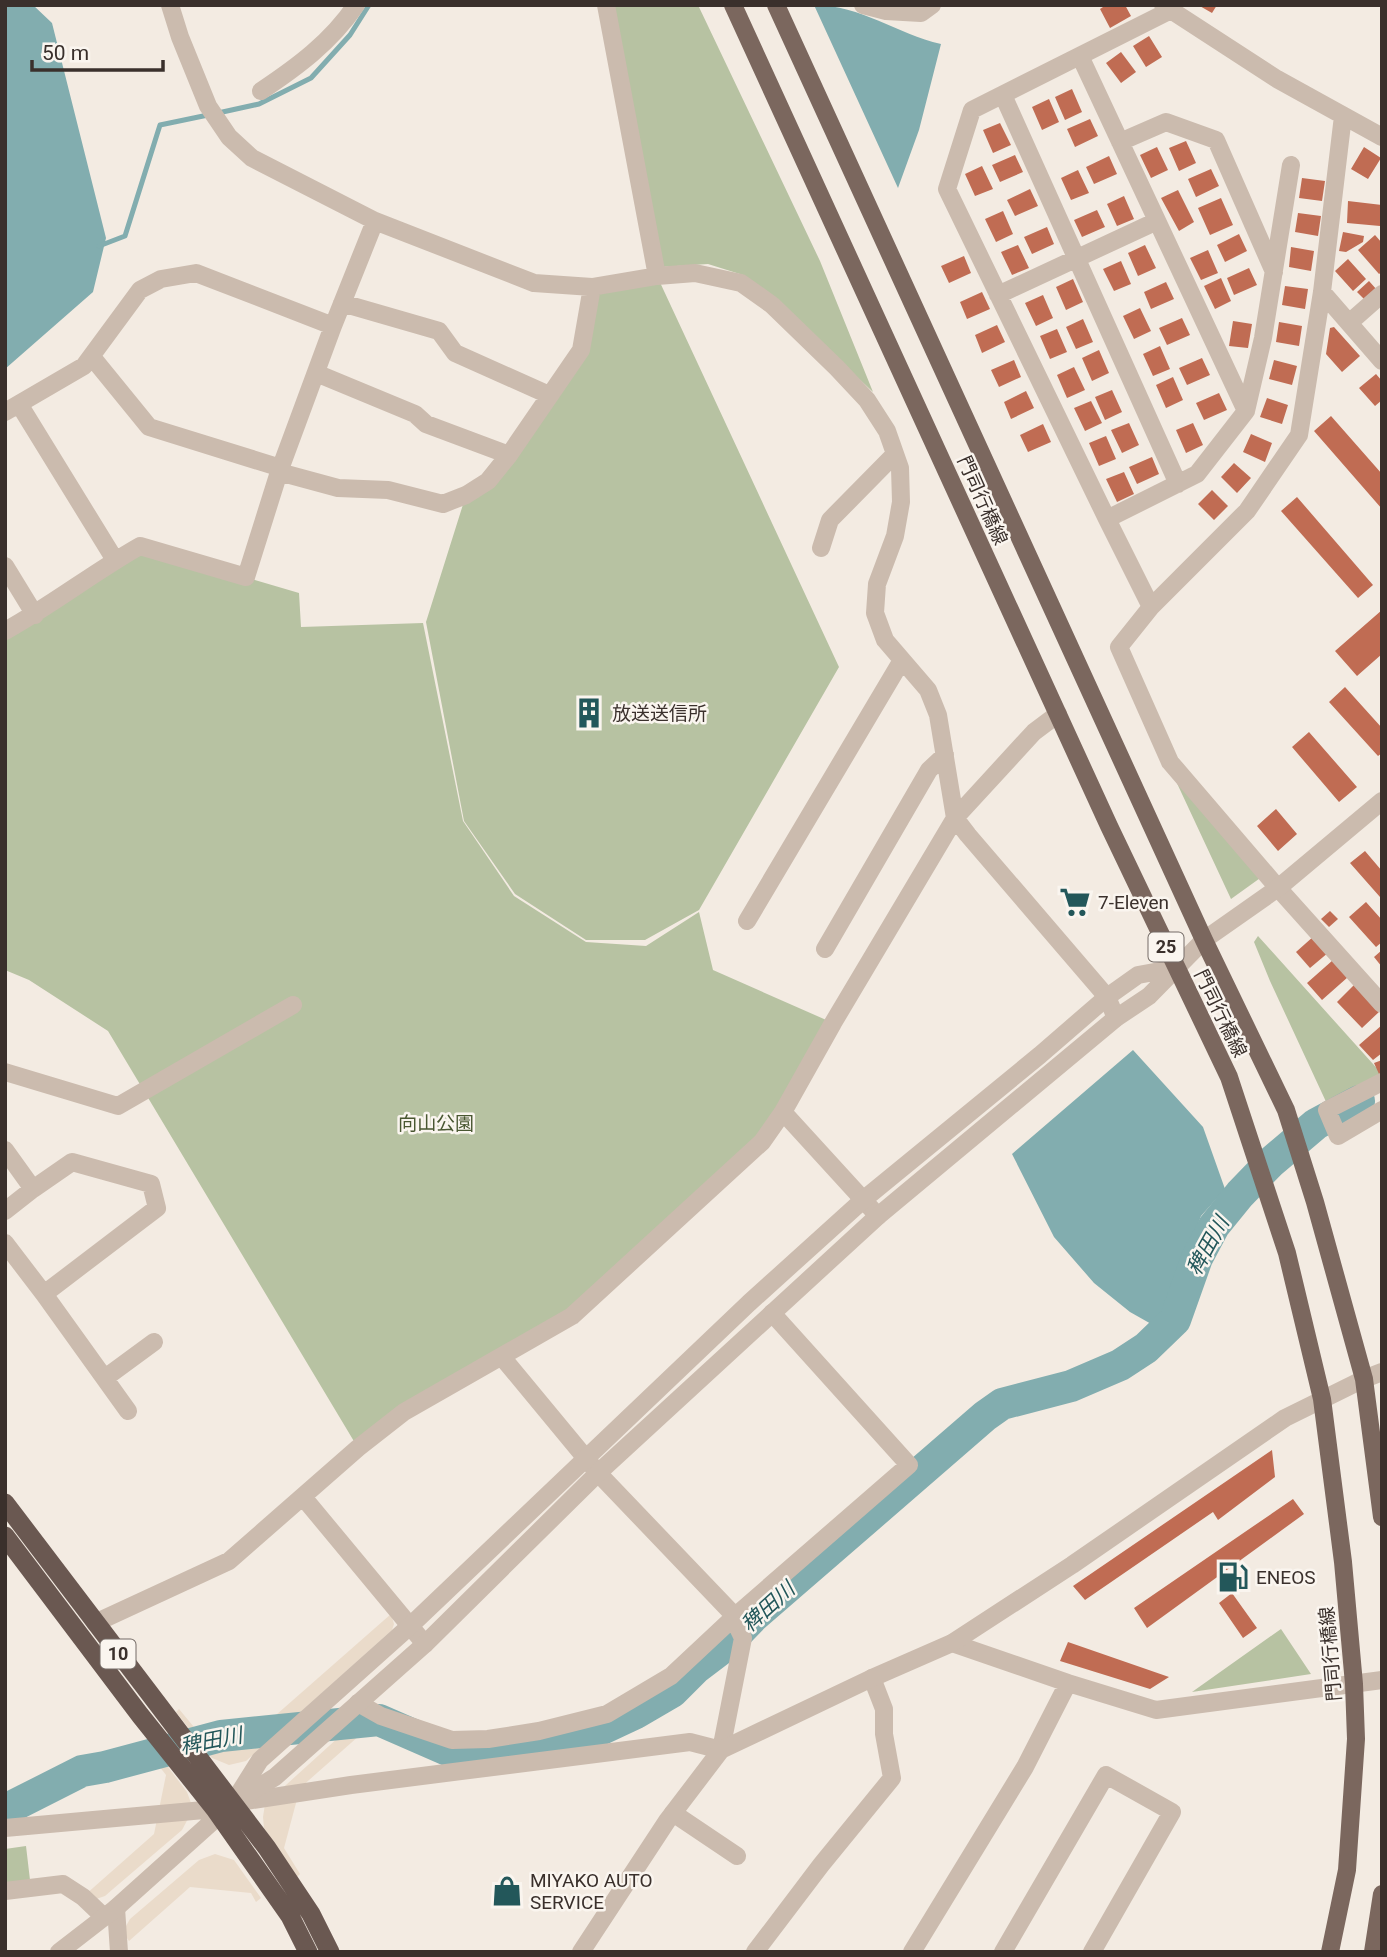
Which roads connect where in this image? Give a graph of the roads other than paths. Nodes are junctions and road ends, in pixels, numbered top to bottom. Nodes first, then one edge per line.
1 (170, 5) edge
2 (356, 5) edge
3 (606, 5) edge
4 (733, 5) edge
5 (776, 5) edge
6 (863, 5) edge
7 (932, 5) edge
8 (1169, 7) edge
9 (1080, 56) junction
10 (261, 91) dead end
11 (1003, 95) junction
12 (1343, 116) junction
13 (1382, 137) edge
14 (1120, 142) junction
15 (1291, 166) dead end
16 (375, 221) junction
17 (1157, 221) junction
18 (1077, 259) junction
19 (1274, 272) junction
20 (657, 276) junction
21 (592, 287) junction
22 (1322, 292) junction
23 (1382, 294) edge
24 (998, 295) junction
25 (342, 303) junction
26 (1349, 323) junction
27 (333, 326) junction
28 (92, 357) junction
29 (1382, 360) edge
30 (316, 373) junction
31 (549, 395) junction
32 (12, 408) edge
33 (1246, 411) junction
34 (895, 454) junction
35 (509, 455) junction
36 (280, 470) junction
37 (1178, 484) junction
38 (1107, 519) junction
39 (821, 548) dead end
40 (115, 560) junction
41 (5, 566) edge
42 (1152, 607) junction
43 (35, 615) junction
44 (5, 631) edge
45 (902, 660) junction
46 (1058, 714) junction
47 (945, 755) junction
48 (1382, 801) edge
49 (955, 818) junction
50 (1278, 888) junction
51 (747, 922) dead end
52 (1204, 940) junction
53 (825, 949) dead end
54 (1176, 968) junction
55 (1107, 997) junction
56 (1382, 1004) edge
57 (293, 1005) dead end
58 (1116, 1018) junction
59 (6, 1072) edge
60 (1382, 1082) edge
61 (1382, 1110) edge
62 (783, 1112) junction
63 (5, 1150) edge
64 (33, 1189) junction
65 (863, 1200) junction
66 (5, 1211) edge
67 (878, 1216) junction
68 (5, 1243) edge
69 (44, 1294) junction
70 (772, 1313) junction
71 (154, 1342) dead end
72 (502, 1357) junction
73 (1382, 1372) edge
74 (105, 1378) junction
75 (1364, 1379) junction
76 (1322, 1399) junction
77 (128, 1411) dead end
78 (586, 1458) junction
79 (598, 1473) junction
80 (303, 1497) junction
81 (5, 1503) edge
82 (1382, 1517) edge
83 (5, 1536) edge
84 (733, 1618) junction
85 (95, 1623) junction
86 (410, 1626) junction
87 (953, 1643) junction
88 (425, 1644) junction
89 (872, 1678) junction
90 (1382, 1680) edge
91 (1068, 1683) junction
92 (1354, 1684) junction
93 (358, 1703) junction
94 (721, 1750) junction
95 (222, 1809) junction
96 (673, 1813) junction
97 (5, 1828) edge
98 (737, 1856) dead end
99 (5, 1891) edge
100 (1382, 1894) edge
101 (110, 1913) junction
102 (59, 1952) edge
103 (119, 1952) edge
104 (308, 1952) edge
105 (330, 1952) edge
106 (581, 1952) edge
107 (755, 1952) edge
108 (912, 1952) edge
109 (1003, 1952) edge
110 (1092, 1952) edge
111 (1330, 1952) edge
112 (1373, 1952) edge

1 - 16 street
2 - 10 street
3 - 20 street
4 - 46 main road, 門司行橋線 / 25
5 - 52 main road, 門司行橋線 / 25
6 - 7 street
8 - 9 street
8 - 12 street
9 - 11 street
9 - 14 street
11 - 18 street
11 - 24 street
12 - 13 street
12 - 22 street
14 - 17 street
14 - 19 street
15 - 19 street
16 - 21 street
16 - 25 street
17 - 18 street
17 - 33 street
18 - 24 street
18 - 37 street
19 - 33 street
20 - 21 street
20 - 34 street
21 - 31 street
22 - 26 street
22 - 42 street
23 - 26 street
24 - 38 street
25 - 27 street
25 - 31 street
26 - 29 street
27 - 28 street
27 - 30 street
28 - 32 street
28 - 36 street
30 - 35 street
30 - 36 street
31 - 35 street
32 - 40 street
33 - 37 street
34 - 39 street
34 - 45 street
35 - 36 street
36 - 40 street
37 - 38 street
38 - 42 street
40 - 43 street
41 - 43 street
42 - 50 street
43 - 44 street
45 - 47 street
45 - 51 street
46 - 49 street
46 - 54 main road, 門司行橋線 / 25
47 - 49 street
47 - 53 street
48 - 50 street
49 - 55 street
49 - 62 street
50 - 52 street
50 - 56 street
52 - 54 street
52 - 75 main road, 門司行橋線 / 25
54 - 55 street
54 - 58 street
54 - 76 main road, 門司行橋線 / 25
55 - 58 street
55 - 65 street
57 - 59 street
58 - 67 street
60 - 61 street
62 - 65 street
62 - 72 street
63 - 64 street
64 - 66 street
64 - 69 street
65 - 67 street
65 - 78 street
67 - 70 street
68 - 69 street
69 - 74 street
70 - 79 street
70 - 84 street
71 - 74 street
72 - 78 street
72 - 80 street
73 - 75 street
74 - 77 street
75 - 76 street
75 - 82 main road, 門司行橋線 / 25
76 - 87 street
76 - 92 main road, 門司行橋線 / 25
78 - 79 street
78 - 86 street
79 - 84 street
79 - 88 street
80 - 85 street
80 - 86 street
81 - 85 highway, 10
83 - 95 highway, 10
84 - 93 street
84 - 94 street
85 - 95 highway, 10
86 - 88 street
86 - 95 street
87 - 89 street
87 - 91 street
88 - 93 street
89 - 94 street
89 - 107 street
90 - 92 street
91 - 92 street
91 - 108 street
92 - 111 main road, 門司行橋線 / 25
93 - 95 street
94 - 95 street
94 - 96 street
95 - 97 street
95 - 101 street
95 - 104 highway, 10
95 - 105 highway, 10
96 - 98 street
96 - 106 street
99 - 101 street
100 - 112 main road
101 - 102 street
101 - 103 street
109 - 110 street

